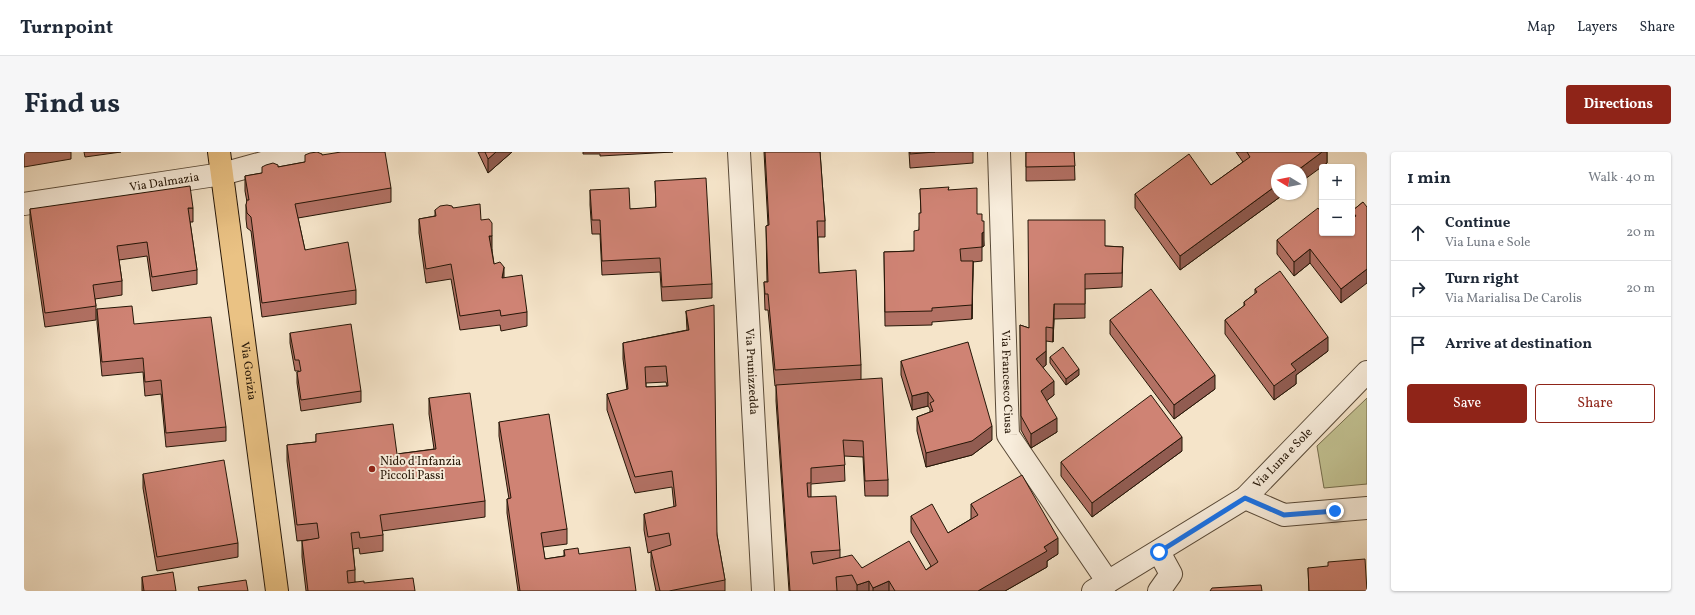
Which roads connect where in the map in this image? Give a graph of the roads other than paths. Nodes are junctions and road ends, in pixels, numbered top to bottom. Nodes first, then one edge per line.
1 (218, 152) edge
2 (303, 152) edge
3 (739, 152) edge
4 (999, 152) edge
5 (222, 174) junction
6 (24, 204) edge
7 (1367, 372) edge
8 (1245, 498) junction
9 (1367, 508) edge
10 (1159, 552) junction
11 (1100, 587) edge
12 (277, 591) edge
13 (762, 591) edge
14 (1159, 591) edge

1 - 5 main road, Via Gorizia
2 - 5 street, Via Dalmazia
3 - 13 street, Via Prunizzedda
4 - 11 street, Via Francesco Ciusa
5 - 6 street, Via Dalmazia
5 - 12 main road, Via Gorizia
7 - 8 street, Via Luna e Sole
8 - 9 street
8 - 10 street, Via Luna e Sole
10 - 11 street, Via Luna e Sole
10 - 14 street

